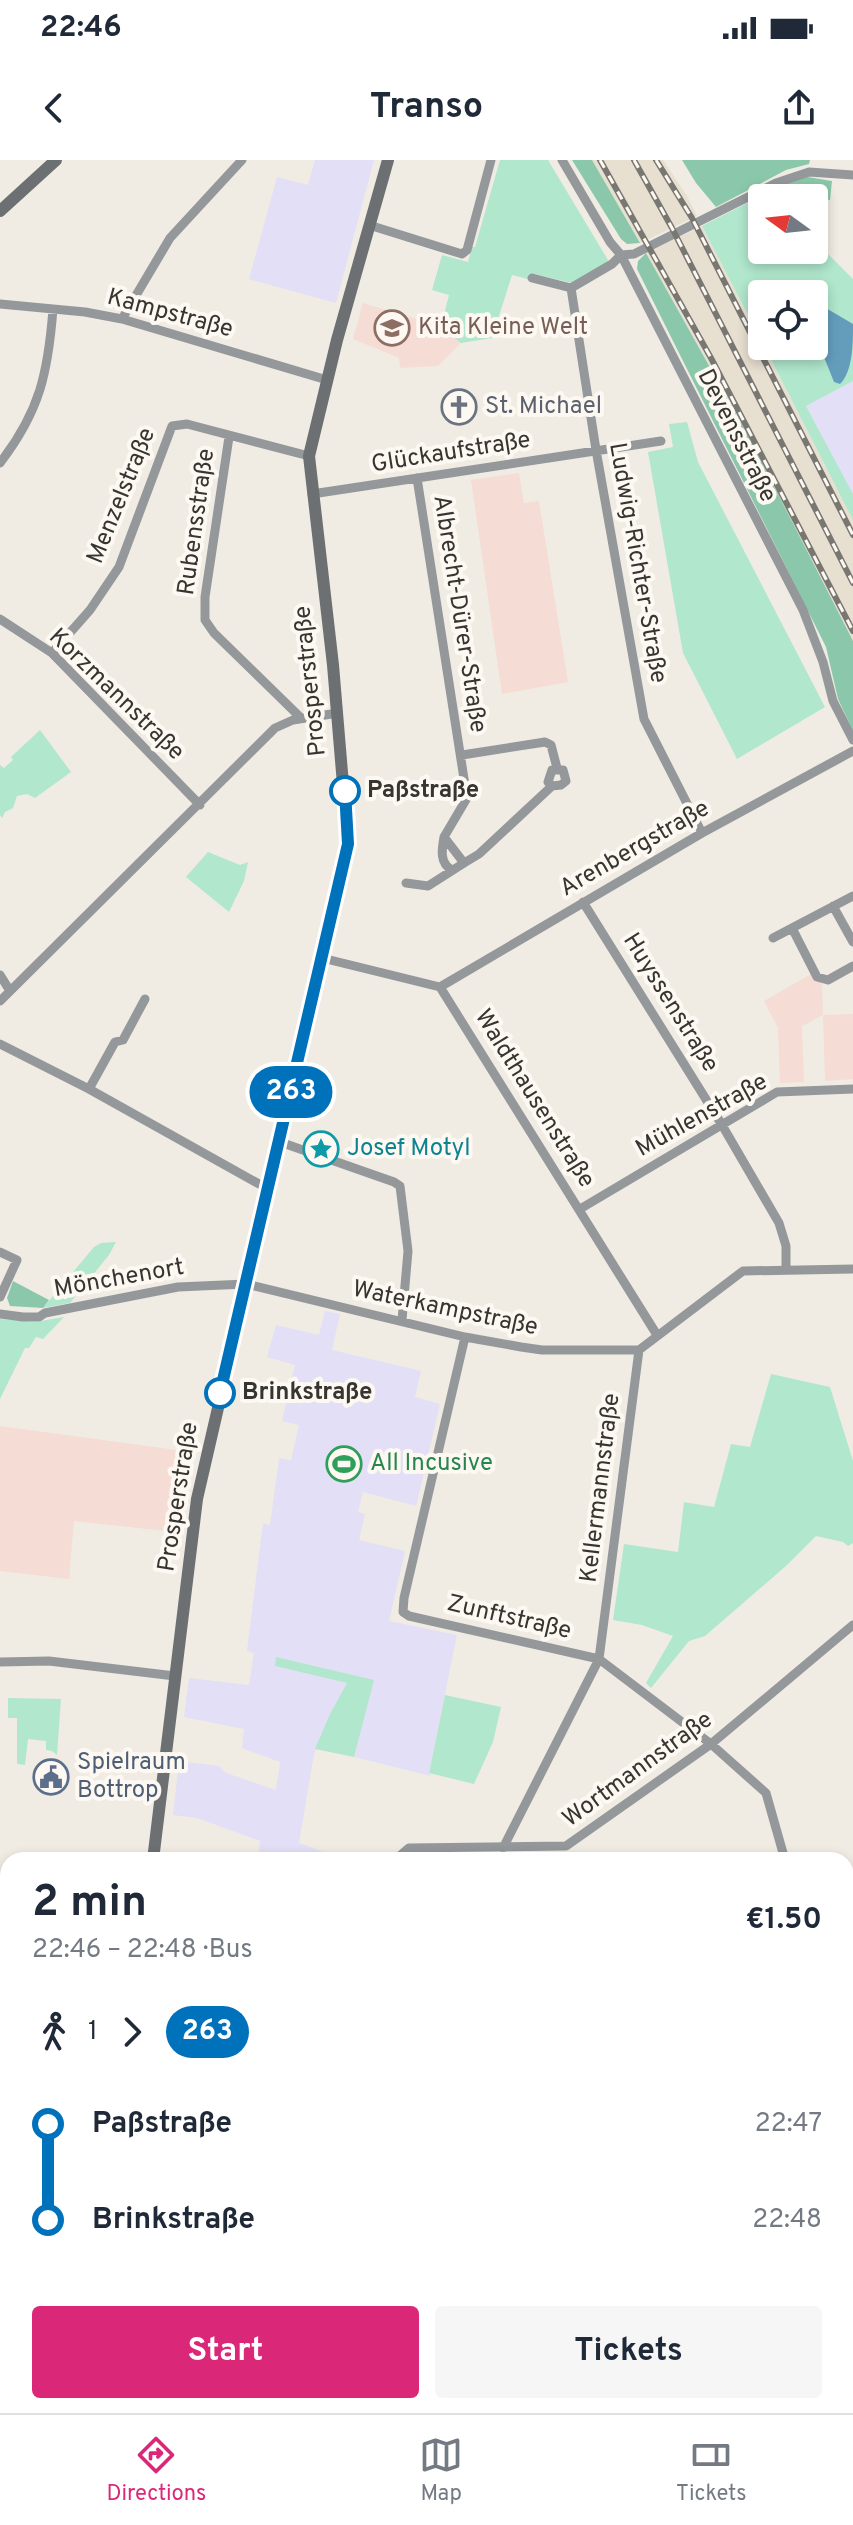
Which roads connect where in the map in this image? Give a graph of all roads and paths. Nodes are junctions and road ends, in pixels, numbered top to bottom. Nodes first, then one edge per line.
1 (56, 160) edge
2 (242, 160) edge
3 (388, 160) edge
4 (491, 160) edge
5 (562, 160) edge
6 (853, 175) edge
7 (0, 211) edge
8 (369, 225) junction
9 (621, 255) junction
10 (532, 278) dead end
11 (571, 288) junction
12 (0, 304) edge
13 (53, 309) junction
14 (122, 319) junction
15 (327, 380) junction
16 (229, 437) junction
17 (661, 441) dead end
18 (596, 450) junction
19 (309, 456) junction
20 (0, 463) edge
21 (417, 478) junction
22 (312, 494) junction
23 (0, 619) edge
24 (52, 653) junction
25 (338, 713) junction
26 (301, 718) junction
27 (853, 740) edge
28 (853, 751) edge
29 (462, 755) junction
30 (200, 805) junction
31 (702, 833) junction
32 (444, 837) junction
33 (464, 863) junction
34 (452, 870) junction
35 (406, 883) dead end
36 (853, 896) edge
37 (583, 902) junction
38 (833, 906) junction
39 (792, 928) junction
40 (773, 938) dead end
41 (853, 942) edge
42 (322, 958) junction
43 (853, 966) edge
44 (0, 975) edge
45 (440, 987) junction
46 (10, 991) junction
47 (145, 999) dead end
48 (0, 1001) edge
49 (0, 1044) edge
50 (89, 1089) junction
51 (853, 1089) edge
52 (722, 1125) junction
53 (280, 1142) junction
54 (268, 1189) junction
55 (580, 1209) junction
56 (0, 1252) edge
57 (786, 1269) junction
58 (853, 1269) edge
59 (246, 1284) junction
60 (0, 1297) edge
61 (0, 1314) edge
62 (402, 1320) junction
63 (657, 1335) junction
64 (465, 1337) junction
65 (639, 1350) junction
66 (853, 1625) edge
67 (599, 1659) junction
68 (0, 1662) edge
69 (175, 1676) junction
70 (711, 1744) junction
71 (503, 1848) junction
72 (154, 1852) edge
73 (404, 1852) edge
74 (783, 1852) edge

1 - 7 main road
2 - 14 street
3 - 8 main road, Prosperstraße
4 - 8 street
5 - 9 street, Devensstraße
6 - 9 street
8 - 15 main road, Prosperstraße
9 - 11 street
9 - 27 street, Devensstraße
10 - 11 street
11 - 18 street, Ludwig-Richter-Straße
12 - 13 street, Kampstraße
13 - 14 street, Kampstraße
13 - 20 street
14 - 15 street, Kampstraße
15 - 19 main road, Prosperstraße
16 - 19 street, Menzelstraße
16 - 24 street, Menzelstraße
16 - 26 street, Rubensstraße
17 - 18 street, Glückaufstraße
18 - 21 street, Glückaufstraße
18 - 31 street, Ludwig-Richter-Straße
19 - 22 main road, Prosperstraße
21 - 22 street, Glückaufstraße
21 - 29 street, Albrecht-Dürer-Straße
22 - 25 main road, Prosperstraße
23 - 24 street, Korzmannstraße
24 - 30 street, Korzmannstraße
25 - 26 street
25 - 42 main road, Prosperstraße
26 - 30 street
28 - 31 street, Arenbergstraße
29 - 32 street, Albrecht-Dürer-Straße
29 - 33 street, Albrecht-Dürer-Straße
30 - 46 street
31 - 37 street, Arenbergstraße
32 - 33 street
32 - 34 street
33 - 34 street, Albrecht-Dürer-Straße
34 - 35 street, Albrecht-Dürer-Straße
36 - 38 street
37 - 45 street, Arenbergstraße
37 - 52 street, Huyssenstraße
38 - 39 street
38 - 41 street
39 - 40 street
39 - 43 street
42 - 45 street
42 - 53 main road, Prosperstraße
44 - 46 street
45 - 55 street, Waldthausenstraße
46 - 48 street
47 - 50 street
49 - 50 street
50 - 54 street
51 - 52 street, Mühlenstraße
52 - 55 street, Mühlenstraße
52 - 57 street, Huyssenstraße
53 - 54 main road, Prosperstraße
53 - 62 street
54 - 59 main road, Prosperstraße
55 - 63 street, Waldthausenstraße
56 - 60 street
57 - 58 street
57 - 63 street
59 - 61 street, Mönchenort
59 - 62 street, Waterkampstraße
59 - 69 main road, Prosperstraße
62 - 64 street, Waterkampstraße
63 - 65 street
64 - 65 street, Waterkampstraße
64 - 67 street, Zunftstraße
65 - 67 street, Kellermannstraße
66 - 70 street, Wortmannstraße
67 - 70 street
67 - 71 street, Kellermannstraße
68 - 69 street
69 - 72 main road, Prosperstraße
70 - 71 street, Wortmannstraße
70 - 74 street
71 - 73 street, Wortmannstraße

